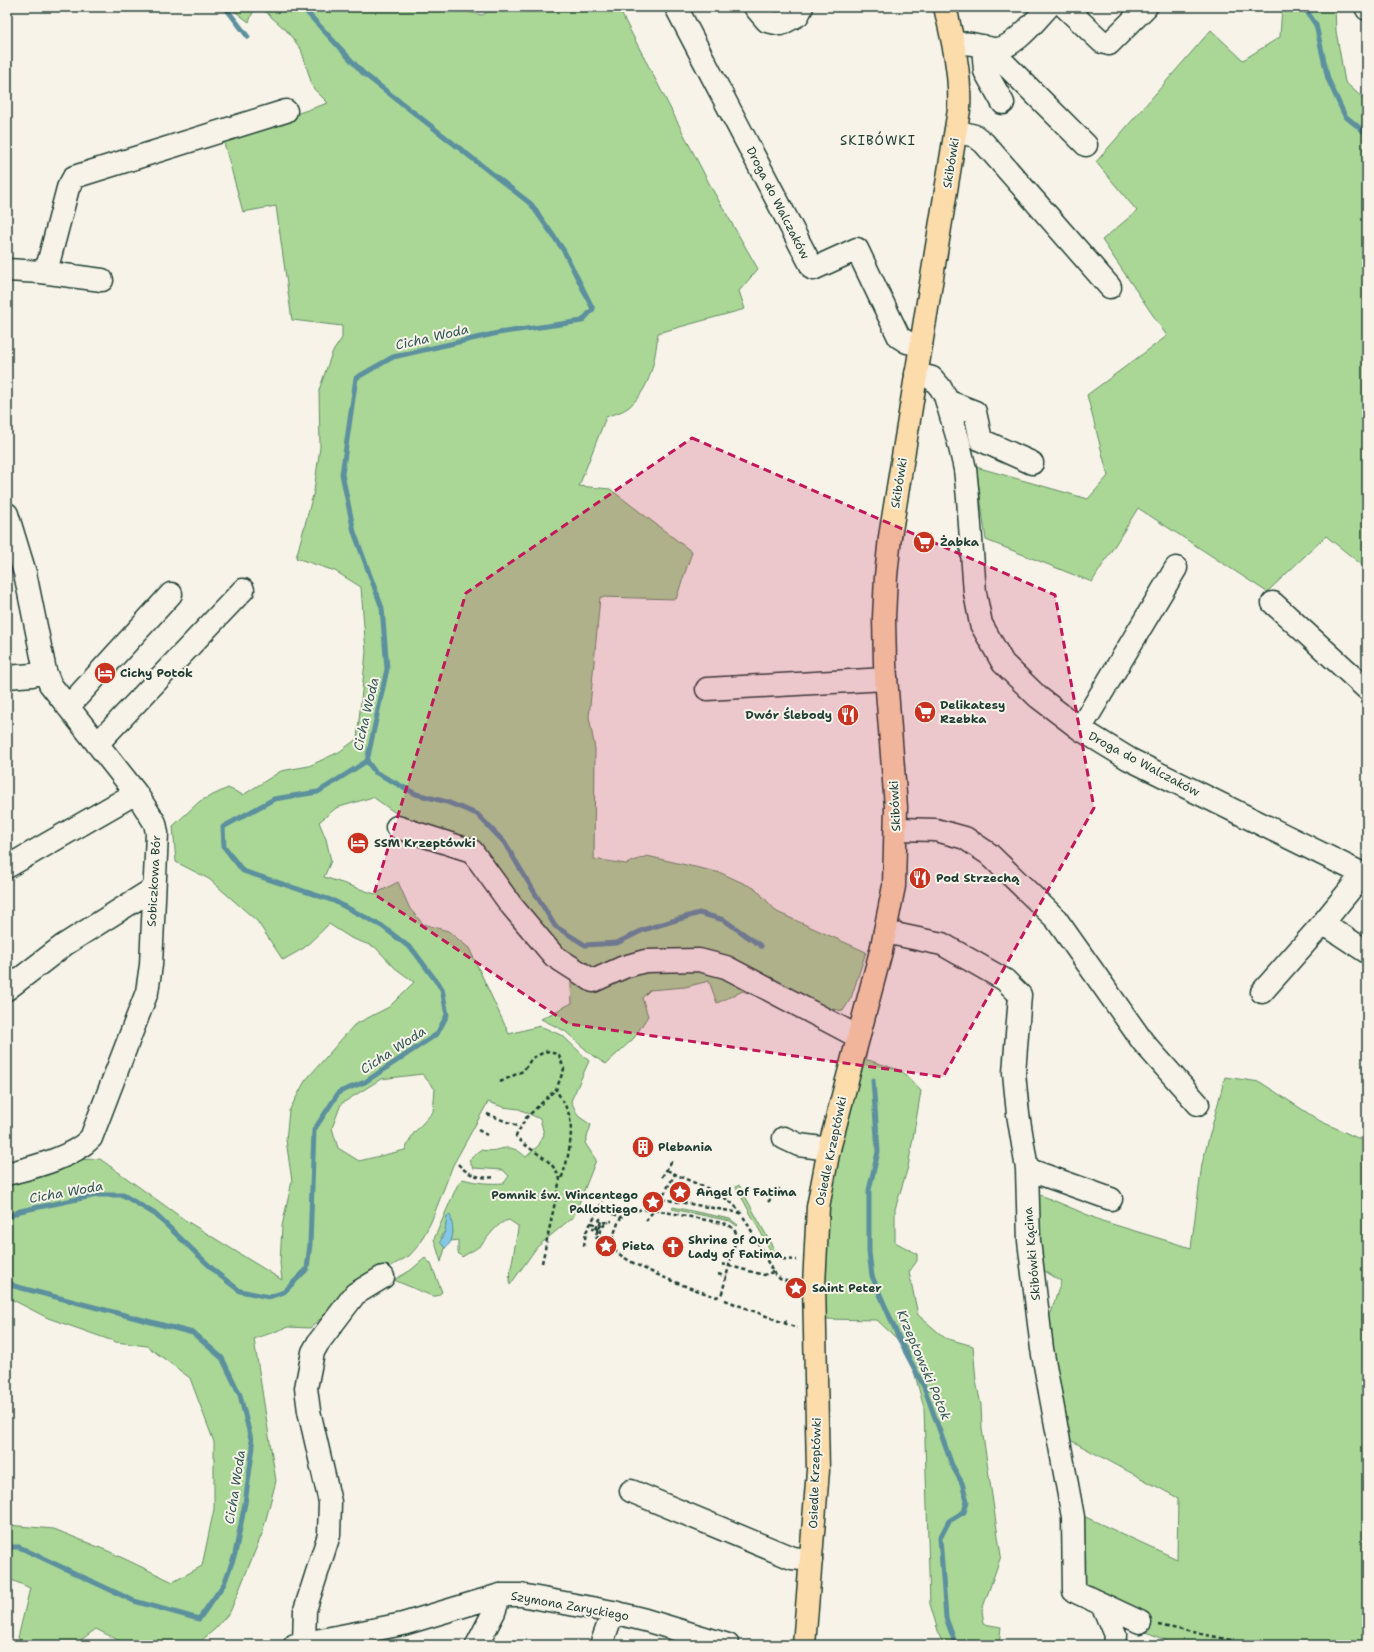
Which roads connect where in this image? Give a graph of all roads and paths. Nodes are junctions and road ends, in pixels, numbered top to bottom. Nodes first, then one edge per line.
1 (676, 7) edge
2 (755, 7) edge
3 (802, 7) edge
4 (945, 7) edge
5 (1048, 7) edge
6 (1065, 7) edge
7 (1146, 7) edge
8 (954, 45) junction
9 (986, 47) junction
10 (1003, 103) dead end
11 (286, 111) dead end
12 (956, 131) junction
13 (1086, 146) dead end
14 (7, 270) edge
15 (41, 272) junction
16 (102, 280) dead end
17 (1110, 287) dead end
18 (921, 345) junction
19 (916, 374) junction
20 (947, 401) junction
21 (1032, 463) dead end
22 (7, 514) edge
23 (1176, 568) dead end
24 (243, 590) dead end
25 (171, 594) dead end
26 (1273, 603) dead end
27 (45, 671) junction
28 (7, 677) edge
29 (886, 679) junction
30 (707, 689) dead end
31 (1367, 690) edge
32 (68, 707) junction
33 (1080, 730) junction
34 (97, 744) junction
35 (136, 793) junction
36 (397, 827) dead end
37 (897, 829) junction
38 (7, 867) edge
39 (1364, 876) edge
40 (153, 889) junction
41 (1323, 923) junction
42 (885, 932) junction
43 (1367, 952) edge
44 (878, 962) joint
45 (7, 990) edge
46 (1262, 992) dead end
47 (859, 1035) junction
48 (500, 1082) dead end
49 (556, 1089) junction
50 (1198, 1104) dead end
51 (487, 1114) dead end
52 (520, 1127) junction
53 (478, 1130) dead end
54 (487, 1135) dead end
55 (784, 1138) dead end
56 (829, 1149) junction
57 (668, 1160) dead end
58 (458, 1164) dead end
59 (1027, 1169) junction
60 (667, 1170) junction
61 (7, 1174) edge
62 (674, 1174) junction
63 (495, 1177) dead end
64 (662, 1177) dead end
65 (560, 1180) junction
66 (782, 1187) dead end
67 (1111, 1198) dead end
68 (662, 1199) junction
69 (603, 1201) dead end
70 (768, 1202) dead end
71 (655, 1210) junction
72 (607, 1211) dead end
73 (742, 1213) junction
74 (621, 1217) junction
75 (646, 1221) dead end
76 (591, 1223) junction
77 (596, 1239) dead end
78 (584, 1246) dead end
79 (760, 1249) junction
80 (755, 1252) dead end
81 (782, 1259) dead end
82 (801, 1260) dead end
83 (542, 1263) dead end
84 (722, 1264) dead end
85 (730, 1266) junction
86 (773, 1272) junction
87 (718, 1274) dead end
88 (383, 1277) dead end
89 (727, 1277) junction
90 (800, 1284) dead end
91 (725, 1300) dead end
92 (786, 1320) dead end
93 (785, 1324) junction
94 (800, 1328) dead end
95 (631, 1491) dead end
96 (811, 1560) junction
97 (500, 1595) junction
98 (1102, 1604) junction
99 (613, 1612) junction
100 (1140, 1622) joint
101 (402, 1624) junction
102 (299, 1644) edge
103 (392, 1645) edge
104 (477, 1645) edge
105 (601, 1645) edge
106 (728, 1645) edge
107 (804, 1645) edge
108 (1114, 1645) edge
109 (1237, 1645) edge

1 - 18 street, Droga do Walczaków
2 - 3 street
4 - 8 main road, Skibówki
5 - 9 street
6 - 7 street
8 - 9 street
8 - 12 main road, Skibówki
9 - 10 street
9 - 13 street
11 - 15 street
12 - 17 street
12 - 18 main road, Skibówki
14 - 15 street
15 - 16 street
18 - 19 main road, Skibówki
19 - 20 street, Droga do Walczaków
19 - 29 main road, Skibówki
20 - 21 street
20 - 33 street, Droga do Walczaków
22 - 27 street, Sobiczkowa Bór
23 - 33 street
24 - 34 street
25 - 32 street
26 - 31 street
27 - 28 street
27 - 32 street, Sobiczkowa Bór
29 - 30 street
29 - 37 main road, Skibówki
32 - 34 street, Sobiczkowa Bór
33 - 39 street, Droga do Walczaków
34 - 35 street, Sobiczkowa Bór
35 - 38 street
35 - 40 street, Sobiczkowa Bór
36 - 47 street
37 - 42 main road, Skibówki
37 - 50 street
39 - 41 street
40 - 45 street
40 - 61 street, Sobiczkowa Bór
41 - 43 street
41 - 46 street
42 - 44 main road, Skibówki
42 - 59 street, Skibówki Kącina
44 - 47 main road, Osiedle Krzeptówki
47 - 56 main road, Osiedle Krzeptówki
48 - 49 path
49 - 52 path
49 - 65 path
51 - 52 path
52 - 65 path
53 - 54 path
55 - 56 street
56 - 96 main road, Osiedle Krzeptówki
57 - 60 path
58 - 63 path
59 - 67 street
59 - 98 street, Skibówki Kącina
60 - 62 path
60 - 64 path
62 - 68 path
62 - 73 path
65 - 83 path
66 - 70 path
68 - 71 path
68 - 73 path
69 - 76 path
71 - 74 path
71 - 75 path
71 - 85 path
72 - 74 path
73 - 79 path
74 - 89 path
76 - 77 path
76 - 78 path
79 - 80 path
79 - 86 path
81 - 82 path
84 - 85 path
85 - 86 path
85 - 89 path
86 - 90 path
87 - 89 path
88 - 102 street
91 - 93 path
92 - 93 path
93 - 94 path
95 - 96 street
96 - 107 main road, Osiedle Krzeptówki
97 - 99 street, Szymona Zaryckiego
97 - 101 street, Szymona Zaryckiego
97 - 104 street
98 - 100 street, Skibówki Kącina
98 - 108 street
99 - 105 street
99 - 106 street, Szymona Zaryckiego
100 - 109 path
101 - 102 street, Szymona Zaryckiego
101 - 103 street

